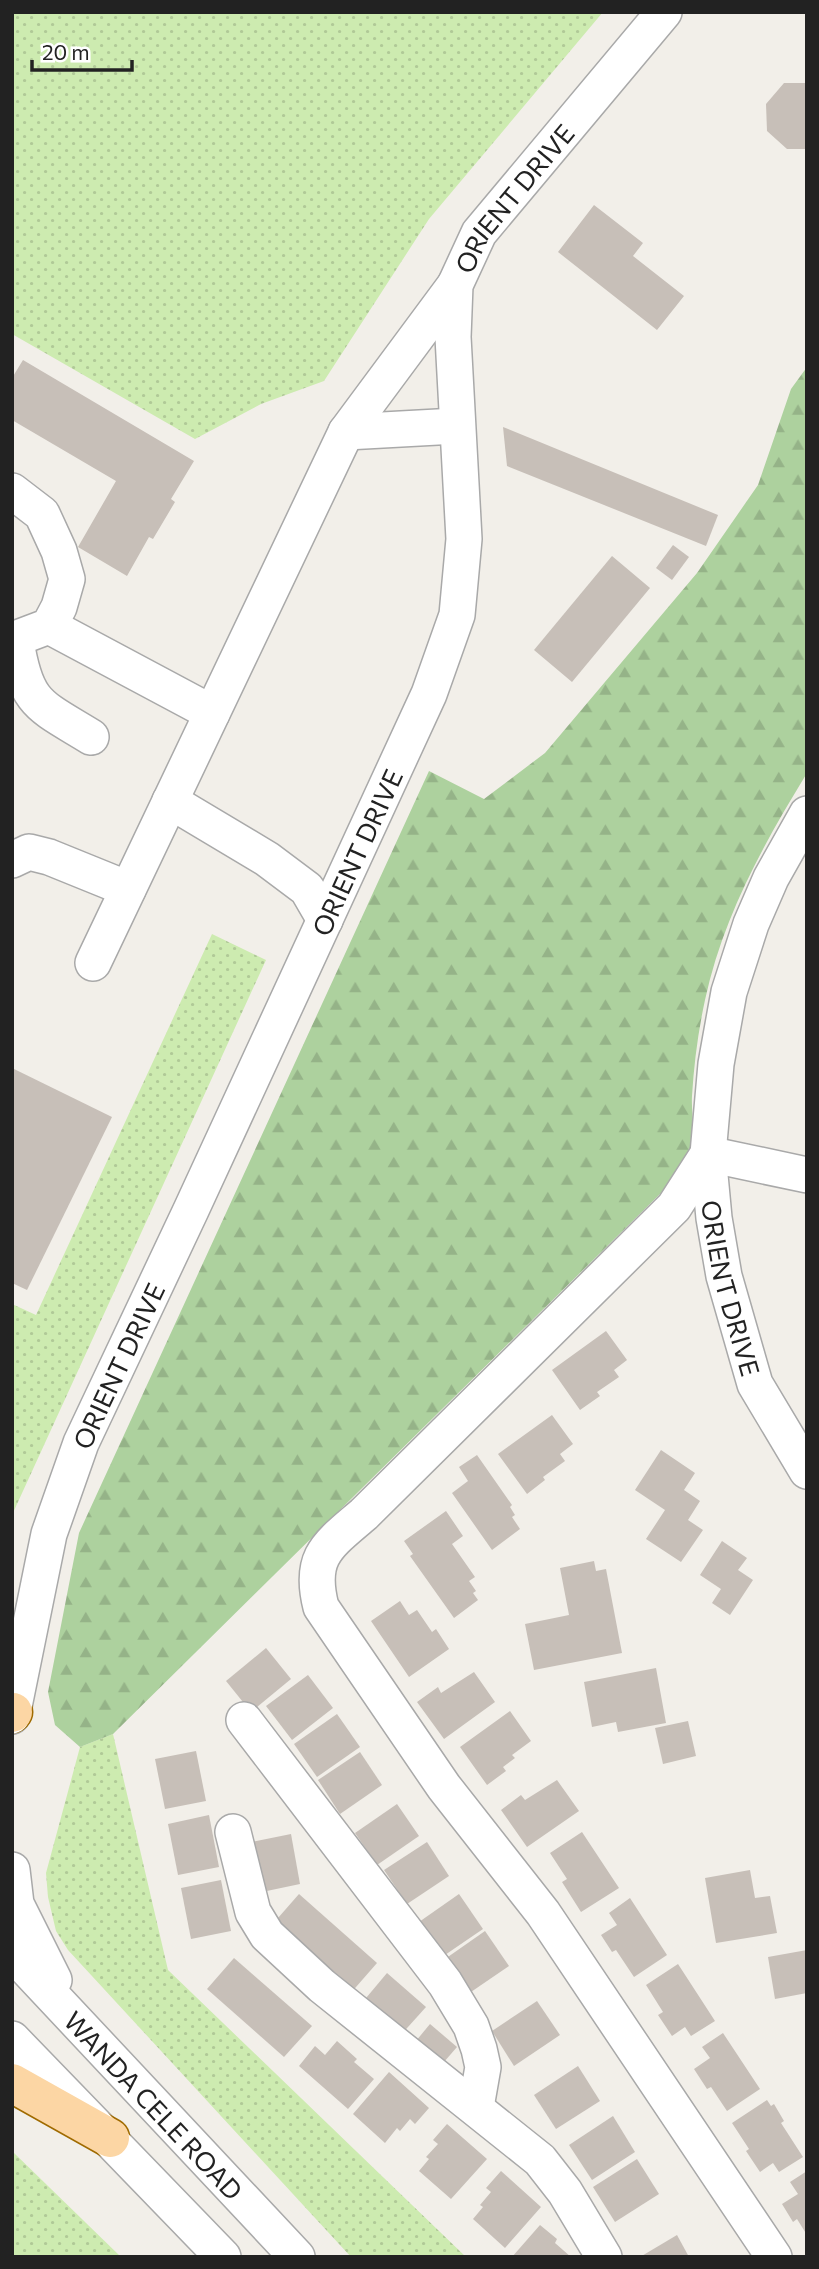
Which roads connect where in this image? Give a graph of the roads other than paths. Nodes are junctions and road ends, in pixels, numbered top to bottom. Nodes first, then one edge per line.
1 (663, 12) edge
2 (455, 285) junction
3 (456, 426) junction
4 (346, 432) junction
5 (12, 491) edge
6 (49, 626) junction
7 (14, 641) edge
8 (212, 713) junction
9 (91, 737) dead end
10 (170, 801) junction
11 (807, 814) edge
12 (12, 860) edge
13 (128, 889) junction
14 (325, 920) junction
15 (93, 963) dead end
16 (708, 1154) junction
17 (807, 1175) edge
18 (807, 1471) edge
19 (13, 1714) edge
20 (244, 1720) dead end
21 (233, 1832) dead end
22 (12, 1870) edge
23 (12, 1953) edge
24 (73, 2018) junction
25 (12, 2039) edge
26 (12, 2083) edge
27 (476, 2107) junction
28 (110, 2138) junction
29 (223, 2257) edge
30 (296, 2257) edge
31 (604, 2257) edge
32 (774, 2257) edge

1 - 2 street, ORIENT DRIVE
2 - 3 street, ORIENT DRIVE
2 - 4 street
3 - 4 street
3 - 14 street, ORIENT DRIVE
4 - 8 street
5 - 6 street
6 - 7 street
6 - 8 street
7 - 9 street
8 - 10 street
10 - 13 street
10 - 14 street
11 - 16 street, ORIENT DRIVE
12 - 13 street
13 - 15 street
14 - 19 street, ORIENT DRIVE
16 - 17 street
16 - 18 street, ORIENT DRIVE
16 - 32 street
20 - 27 street
21 - 27 street
22 - 24 street
23 - 24 street, WANDA CELE ROAD
24 - 30 street, WANDA CELE ROAD
25 - 28 street, WANDA CELE ROAD
26 - 28 main road
27 - 31 street
28 - 29 street, WANDA CELE ROAD

